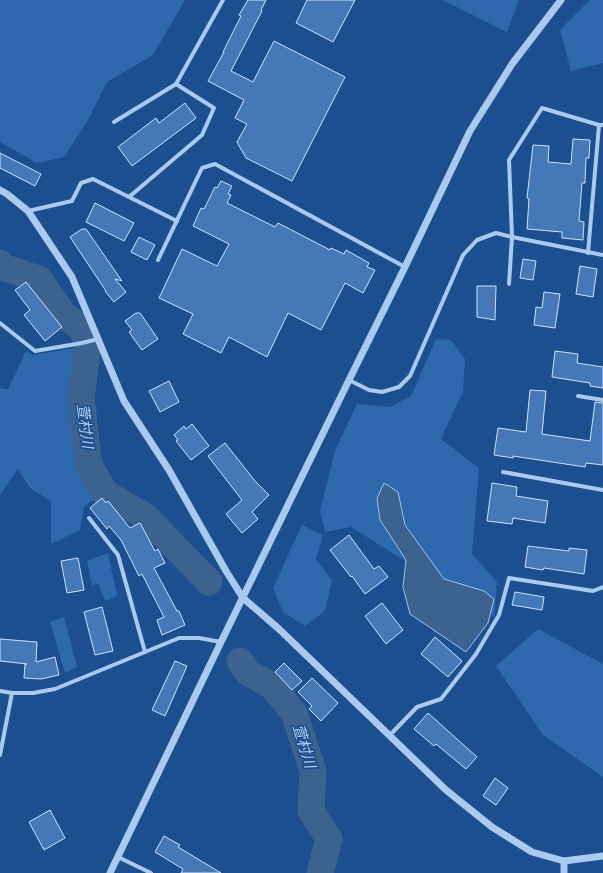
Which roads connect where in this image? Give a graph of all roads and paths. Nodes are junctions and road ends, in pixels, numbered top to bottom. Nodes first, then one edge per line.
1 (223, 0) edge
2 (561, 0) edge
3 (176, 84) junction
4 (114, 122) dead end
5 (601, 125) edge
6 (0, 190) edge
7 (129, 197) junction
8 (28, 211) junction
9 (177, 221) junction
10 (512, 237) junction
11 (588, 253) junction
12 (603, 255) edge
13 (158, 260) dead end
14 (405, 267) junction
15 (509, 284) dead end
16 (0, 323) edge
17 (98, 339) junction
18 (349, 380) junction
19 (578, 396) dead end
20 (603, 400) edge
21 (503, 472) dead end
22 (603, 490) edge
23 (89, 518) dead end
24 (603, 587) edge
25 (243, 598) junction
26 (221, 642) junction
27 (145, 652) junction
28 (0, 691) edge
29 (12, 693) junction
30 (390, 735) junction
31 (0, 755) edge
32 (118, 856) junction
33 (603, 856) edge
34 (564, 861) junction
35 (110, 873) edge
36 (151, 873) edge
37 (564, 873) edge

1 - 3 street
2 - 14 street
3 - 4 street
3 - 7 street
5 - 10 street
5 - 11 street
6 - 8 street
7 - 8 street
7 - 9 street
8 - 17 street
9 - 13 street
9 - 14 street
10 - 11 street
10 - 15 street
10 - 18 street
11 - 12 street
14 - 18 street
16 - 17 street
17 - 25 street
18 - 25 street
19 - 20 street
21 - 22 street
23 - 27 street
24 - 30 street
25 - 26 street
25 - 30 street
26 - 27 street
26 - 32 street
27 - 29 street
28 - 29 street
29 - 31 street
30 - 34 street
32 - 35 street
32 - 36 street
33 - 34 street
34 - 37 street

